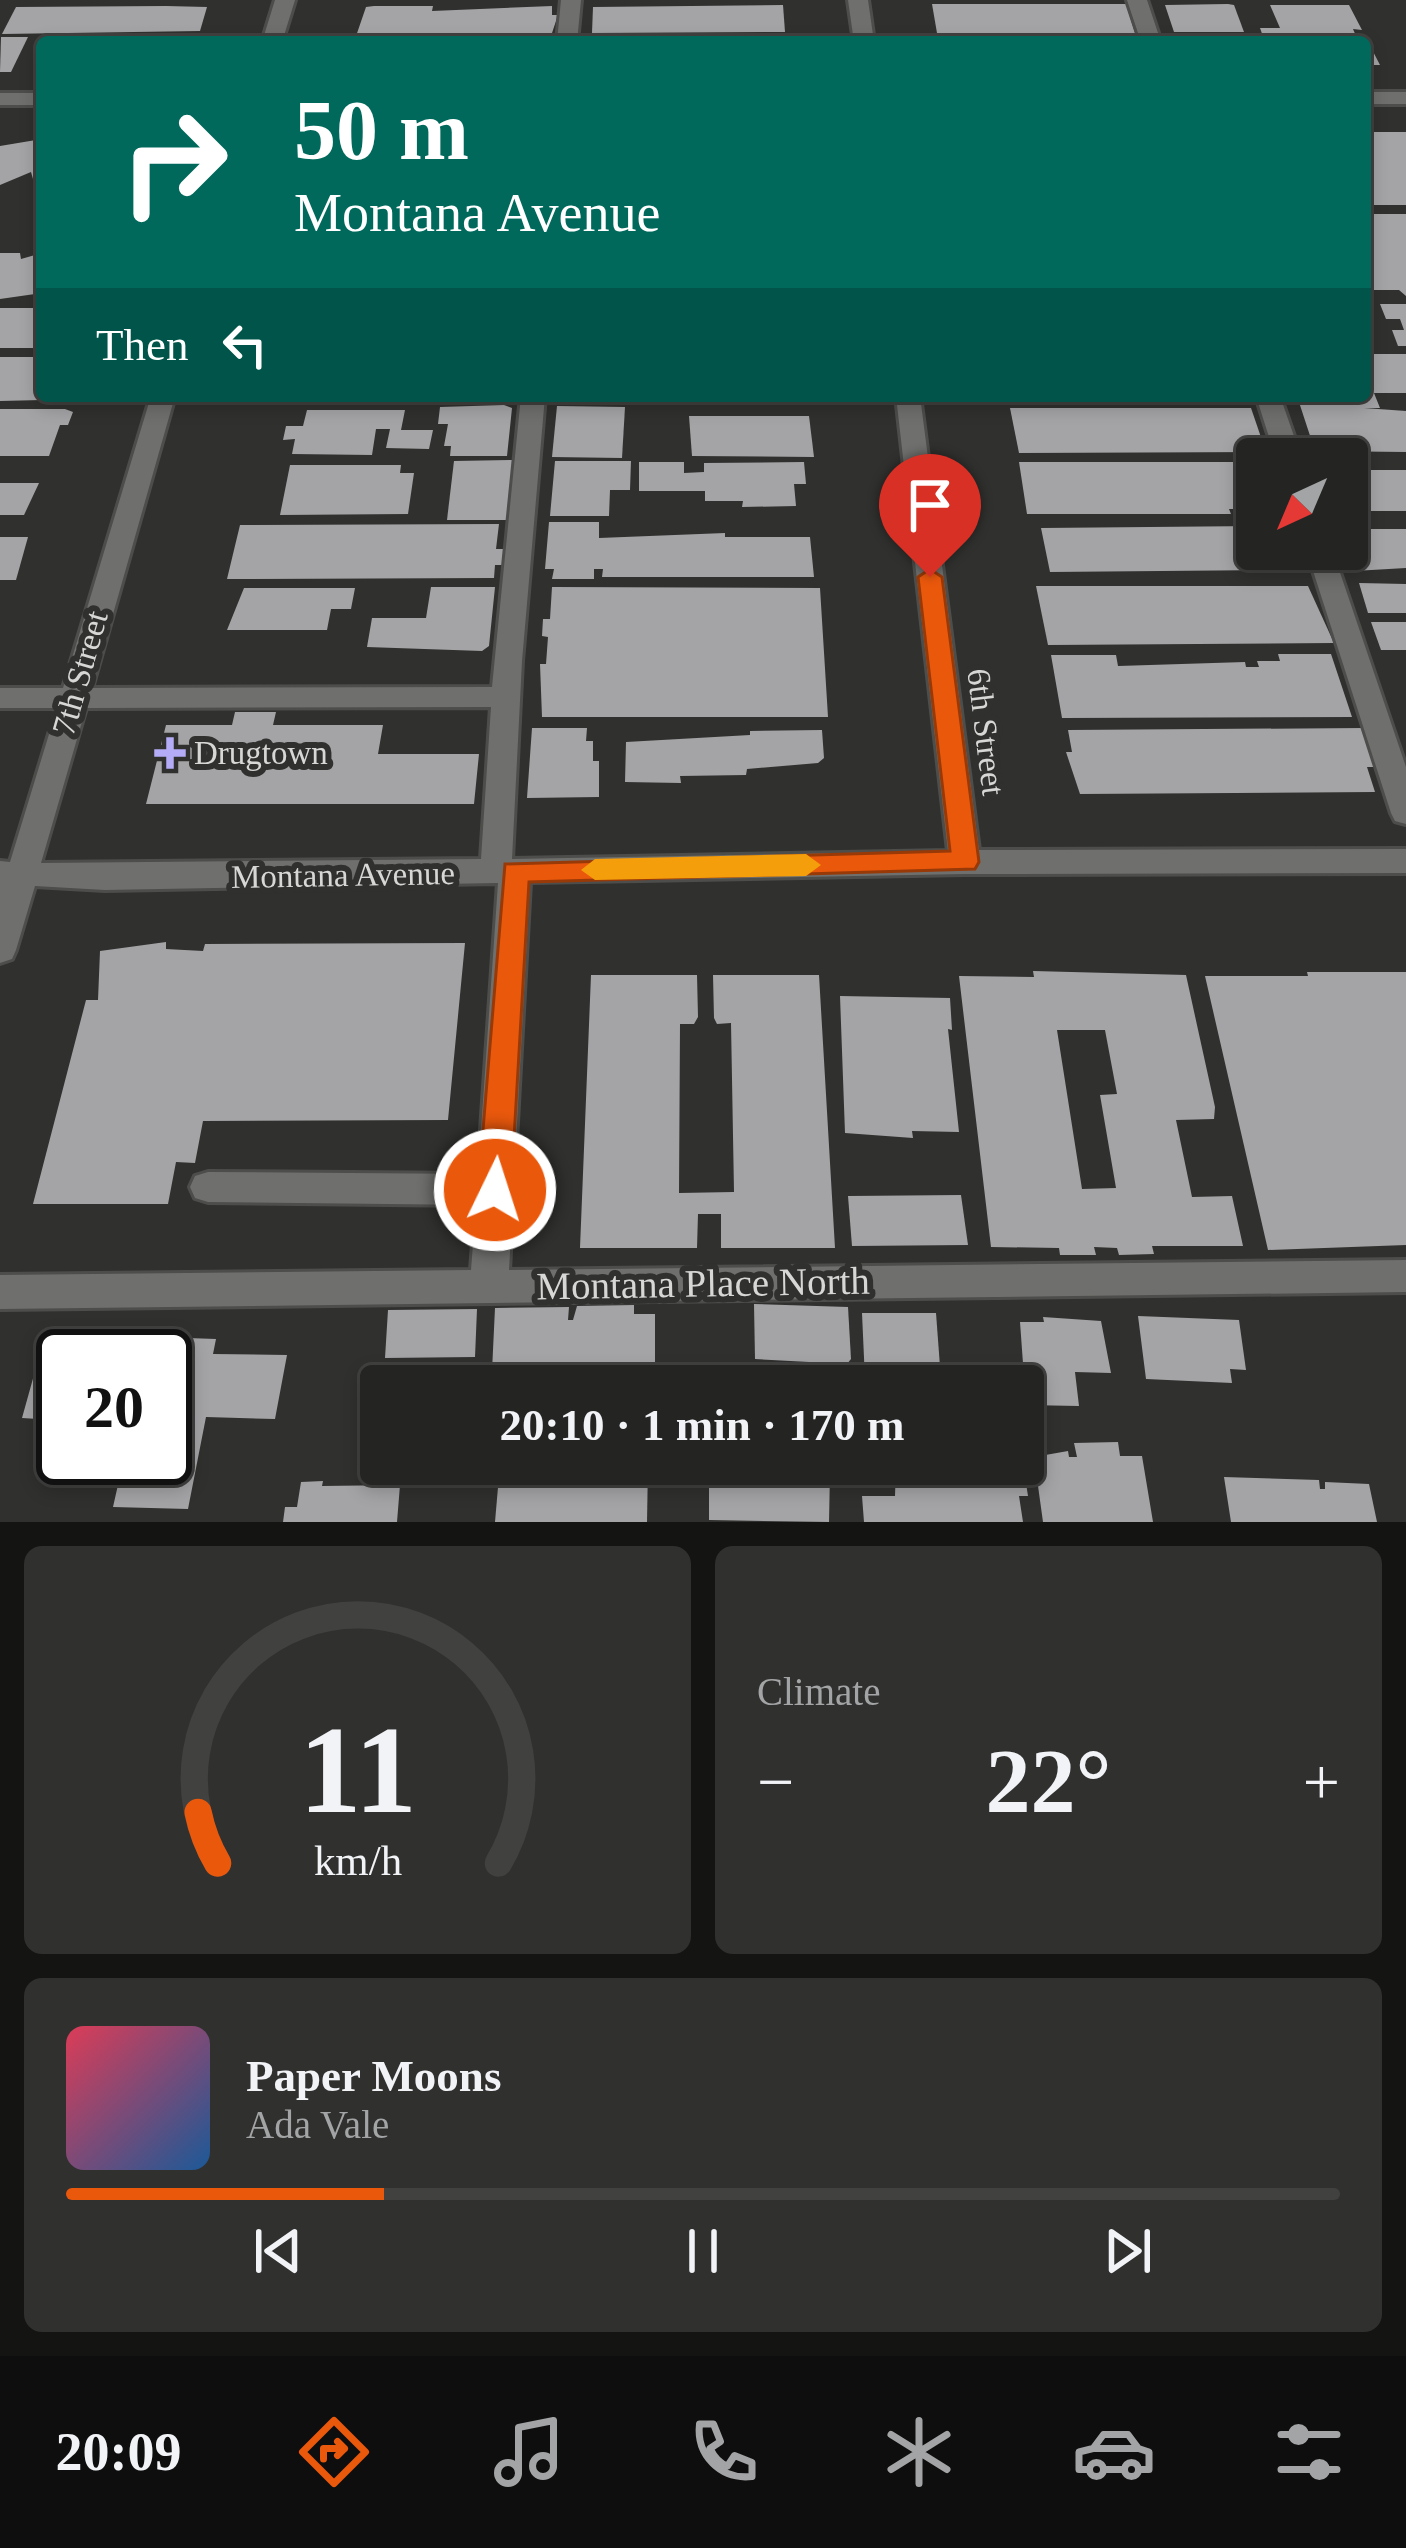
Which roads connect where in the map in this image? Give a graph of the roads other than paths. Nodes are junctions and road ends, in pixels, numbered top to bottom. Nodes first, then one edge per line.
1 (285, 0) edge
2 (571, 0) edge
3 (858, 0) edge
4 (1137, 0) edge
5 (274, 36) edge
6 (568, 36) edge
7 (863, 36) edge
8 (1149, 36) edge
9 (1371, 98) edge
10 (1406, 98) edge
11 (0, 99) edge
12 (36, 99) edge
13 (161, 402) edge
14 (532, 402) edge
15 (909, 402) edge
16 (1270, 402) edge
17 (1282, 438) edge
18 (1325, 570) edge
19 (506, 697) junction
20 (0, 698) edge
21 (73, 698) junction
22 (1406, 813) edge
23 (1406, 861) edge
24 (965, 862) junction
25 (505, 872) junction
26 (12, 874) edge
27 (0, 950) edge
28 (208, 1187) dead end
29 (495, 1190) junction
30 (1406, 1276) edge
31 (489, 1285) junction
32 (0, 1292) edge

1 - 5 street
2 - 6 street
3 - 7 street
4 - 8 street
9 - 10 street
11 - 12 street
13 - 21 street, 7th Street
14 - 19 street
15 - 24 street, 6th Street
16 - 17 street
18 - 22 street
19 - 21 street
19 - 25 street
20 - 21 street
21 - 26 street, 7th Street
23 - 24 street, Montana Avenue
24 - 25 street, Montana Avenue
25 - 26 street, Montana Avenue
25 - 29 street
26 - 27 street, 7th Street
28 - 29 street
29 - 31 street
30 - 31 street, Montana Place North
31 - 32 street, Montana Place North

